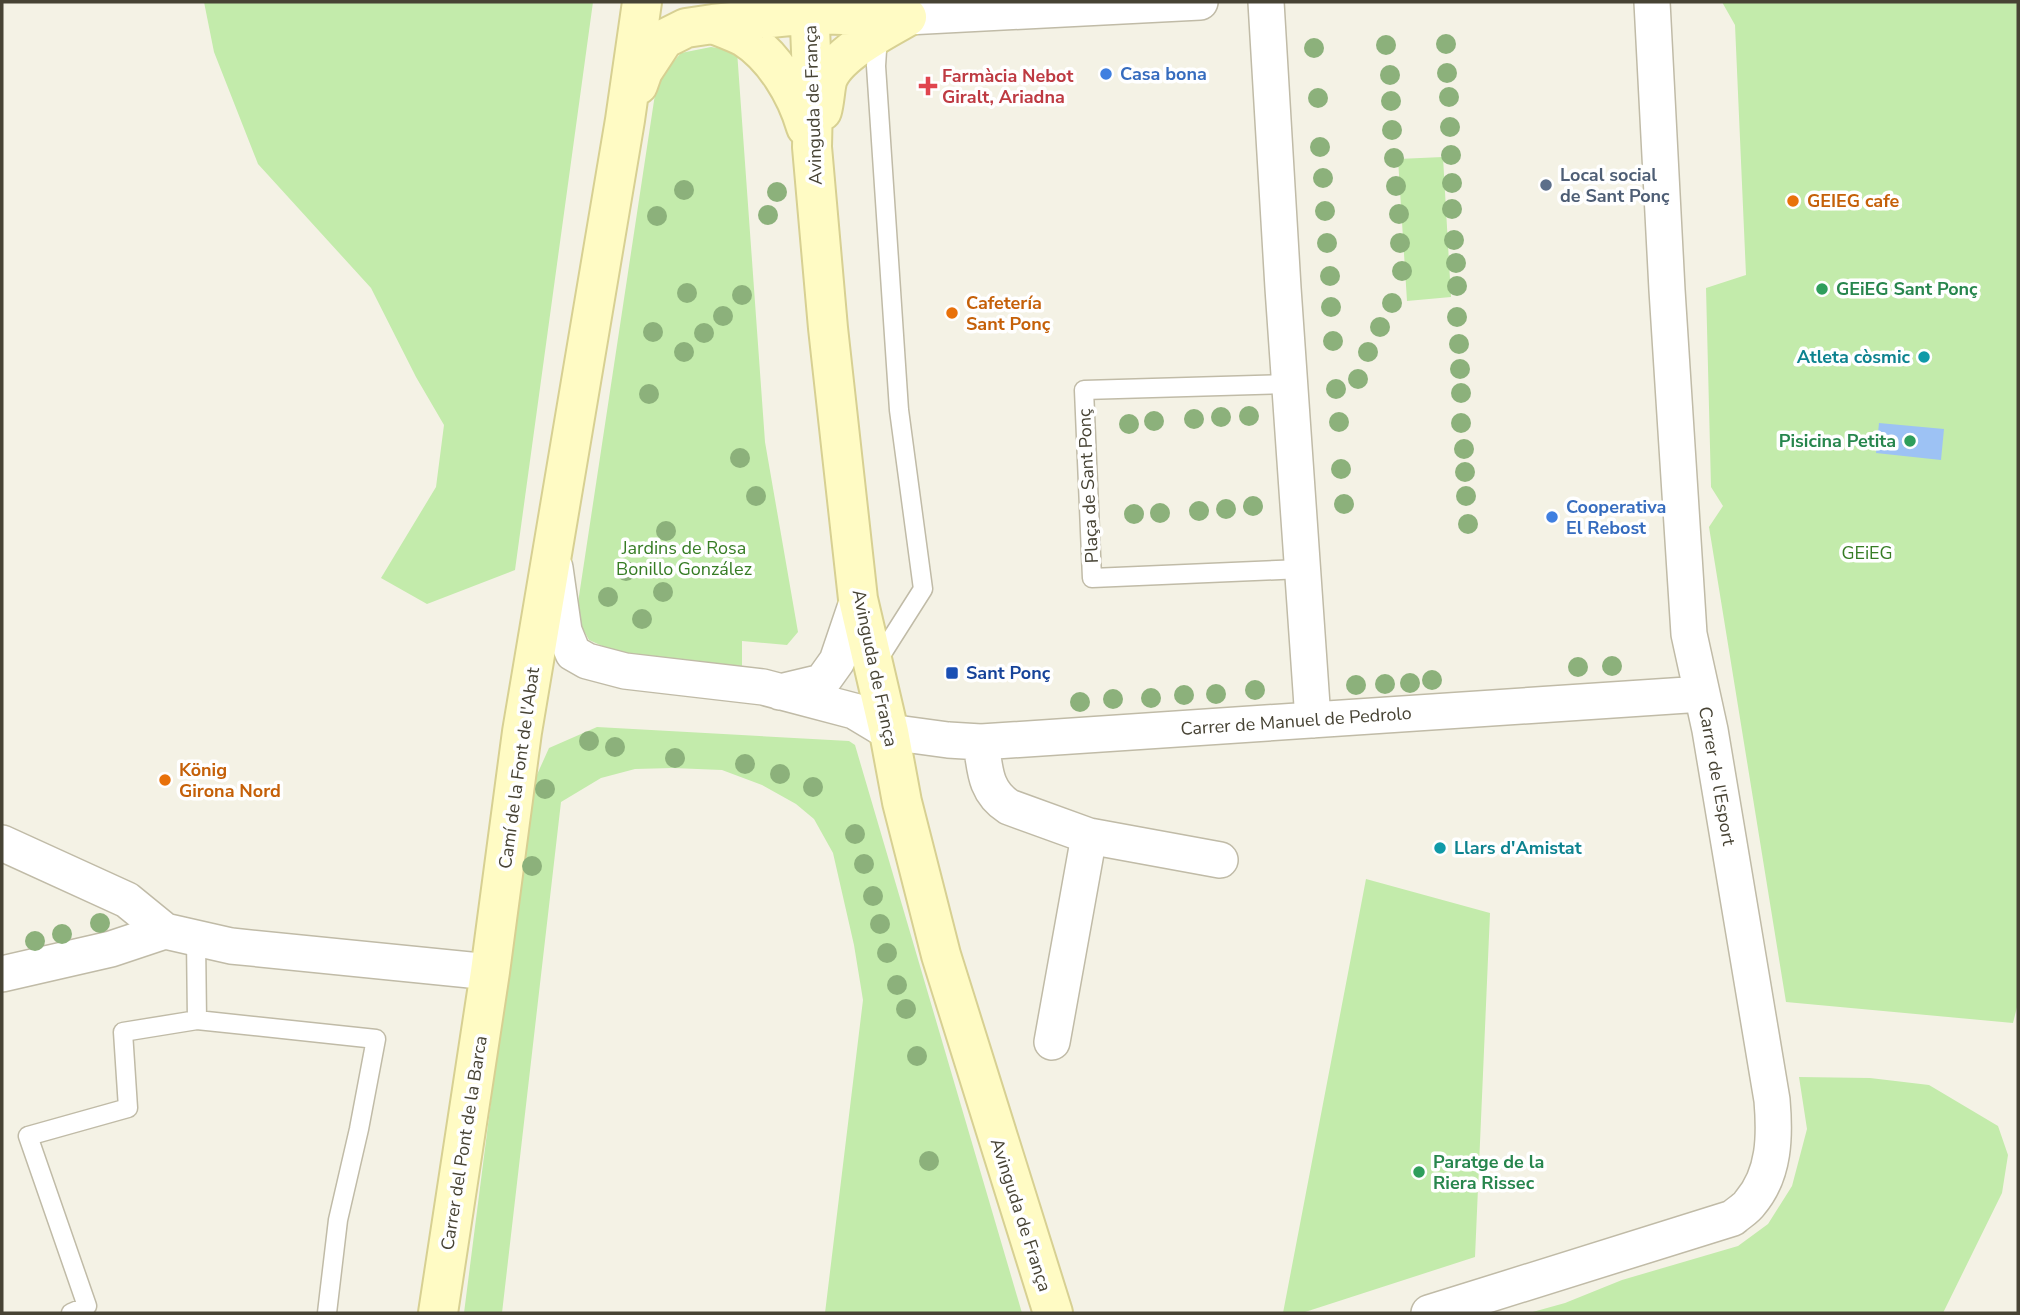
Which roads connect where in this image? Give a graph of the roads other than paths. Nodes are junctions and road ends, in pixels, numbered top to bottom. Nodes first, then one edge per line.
1 (642, 2) edge
2 (1200, 2) edge
3 (1266, 2) edge
4 (1652, 2) edge
5 (810, 8) edge
6 (713, 24) junction
7 (892, 25) junction
8 (625, 120) junction
9 (812, 148) junction
10 (1290, 384) junction
11 (552, 552) junction
12 (1302, 569) junction
13 (858, 599) junction
14 (874, 666) junction
15 (780, 692) junction
16 (1702, 694) junction
17 (1312, 720) junction
18 (889, 732) junction
19 (981, 742) junction
20 (1089, 836) junction
21 (2, 843) edge
22 (1220, 860) dead end
23 (181, 935) junction
24 (491, 972) junction
25 (2, 974) edge
26 (197, 1020) junction
27 (1052, 1042) dead end
28 (82, 1311) edge
29 (327, 1313) edge
30 (438, 1313) edge
31 (1053, 1313) edge
32 (1429, 1313) edge

1 - 8 main road
2 - 7 street
3 - 10 street
4 - 16 street, Carrer de l'Esport
5 - 6 main road
5 - 7 main road
5 - 9 main road, Avinguda de França
6 - 8 main road
6 - 9 main road
7 - 9 main road
7 - 14 lane
8 - 11 main road
9 - 13 main road, Avinguda de França
10 - 12 street
10 - 12 lane, Plaça de Sant Ponç
11 - 15 street
11 - 24 main road, Camí de la Font de l'Abat
12 - 17 street
13 - 14 main road, Avinguda de França
13 - 15 street
14 - 18 main road, Avinguda de França
15 - 18 street
16 - 17 street, Carrer de Manuel de Pedrolo
16 - 32 street, Carrer de l'Esport
17 - 19 street, Carrer de Manuel de Pedrolo
18 - 19 street, Carrer de Manuel de Pedrolo
18 - 31 main road, Avinguda de França
19 - 20 street
20 - 22 street
20 - 27 street
21 - 23 street
23 - 24 street
23 - 25 street
23 - 26 lane
24 - 30 main road, Carrer del Pont de la Barca
26 - 28 lane
26 - 29 lane

